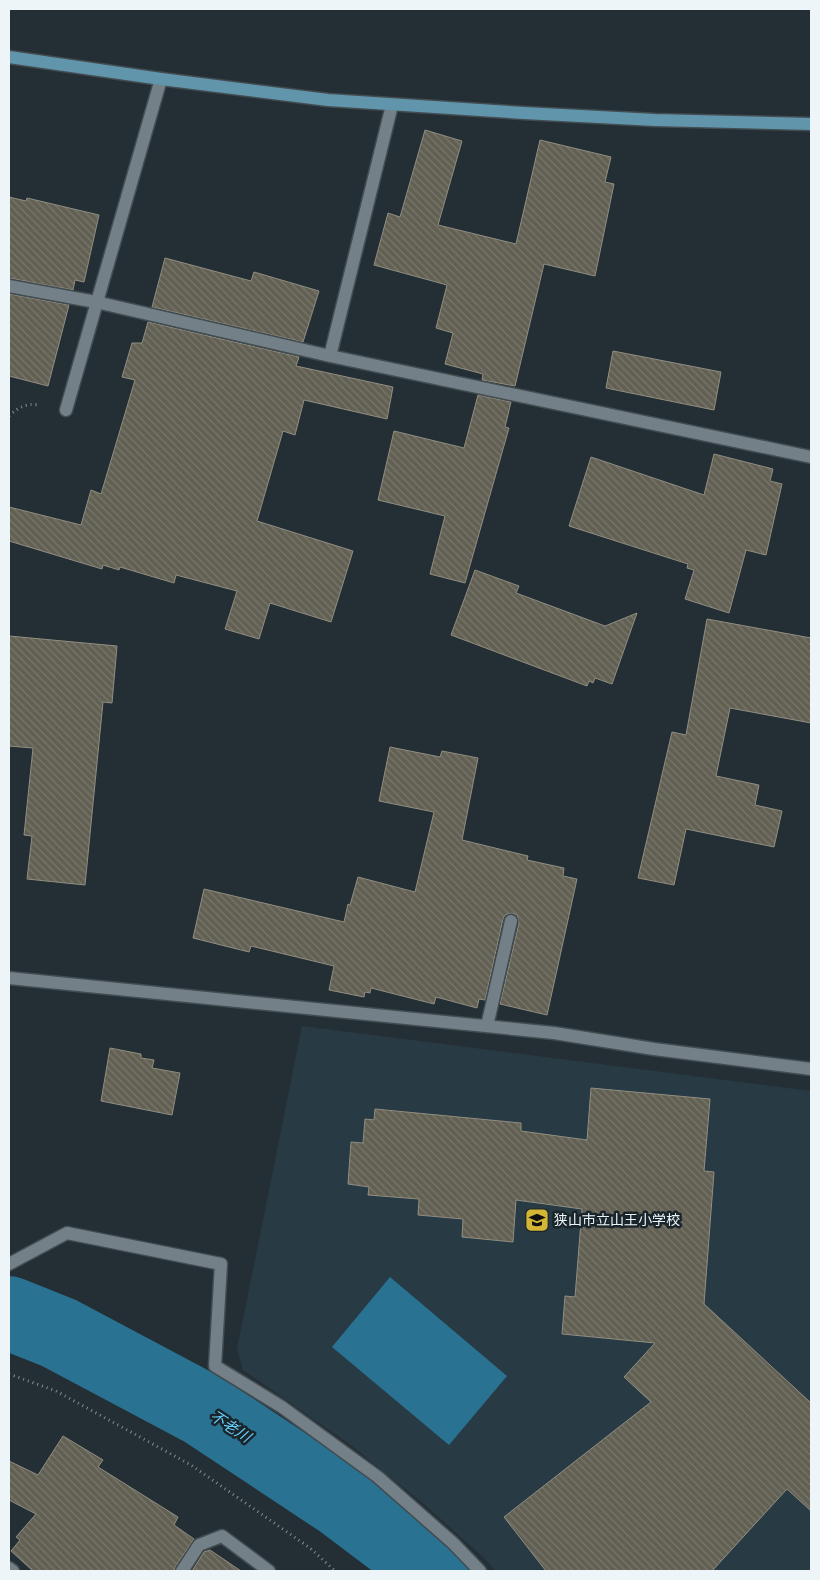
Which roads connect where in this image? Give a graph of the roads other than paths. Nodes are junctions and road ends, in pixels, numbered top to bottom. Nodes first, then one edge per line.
1 (9, 58) edge
2 (161, 79) junction
3 (392, 106) junction
4 (811, 124) edge
5 (9, 286) edge
6 (96, 302) junction
7 (330, 356) junction
8 (66, 410) dead end
9 (811, 457) edge
10 (511, 921) dead end
11 (9, 978) edge
12 (487, 1026) junction
13 (811, 1069) edge
14 (9, 1264) edge
15 (9, 1568) edge
16 (13, 1571) edge
17 (182, 1571) edge
18 (269, 1571) edge
19 (480, 1571) edge

1 - 2 street
2 - 3 street
2 - 6 street
3 - 4 street
3 - 7 street
5 - 6 street
6 - 7 street
6 - 8 street
7 - 9 street
10 - 12 street
11 - 12 street
12 - 13 street
14 - 19 street
15 - 16 street
17 - 18 street

